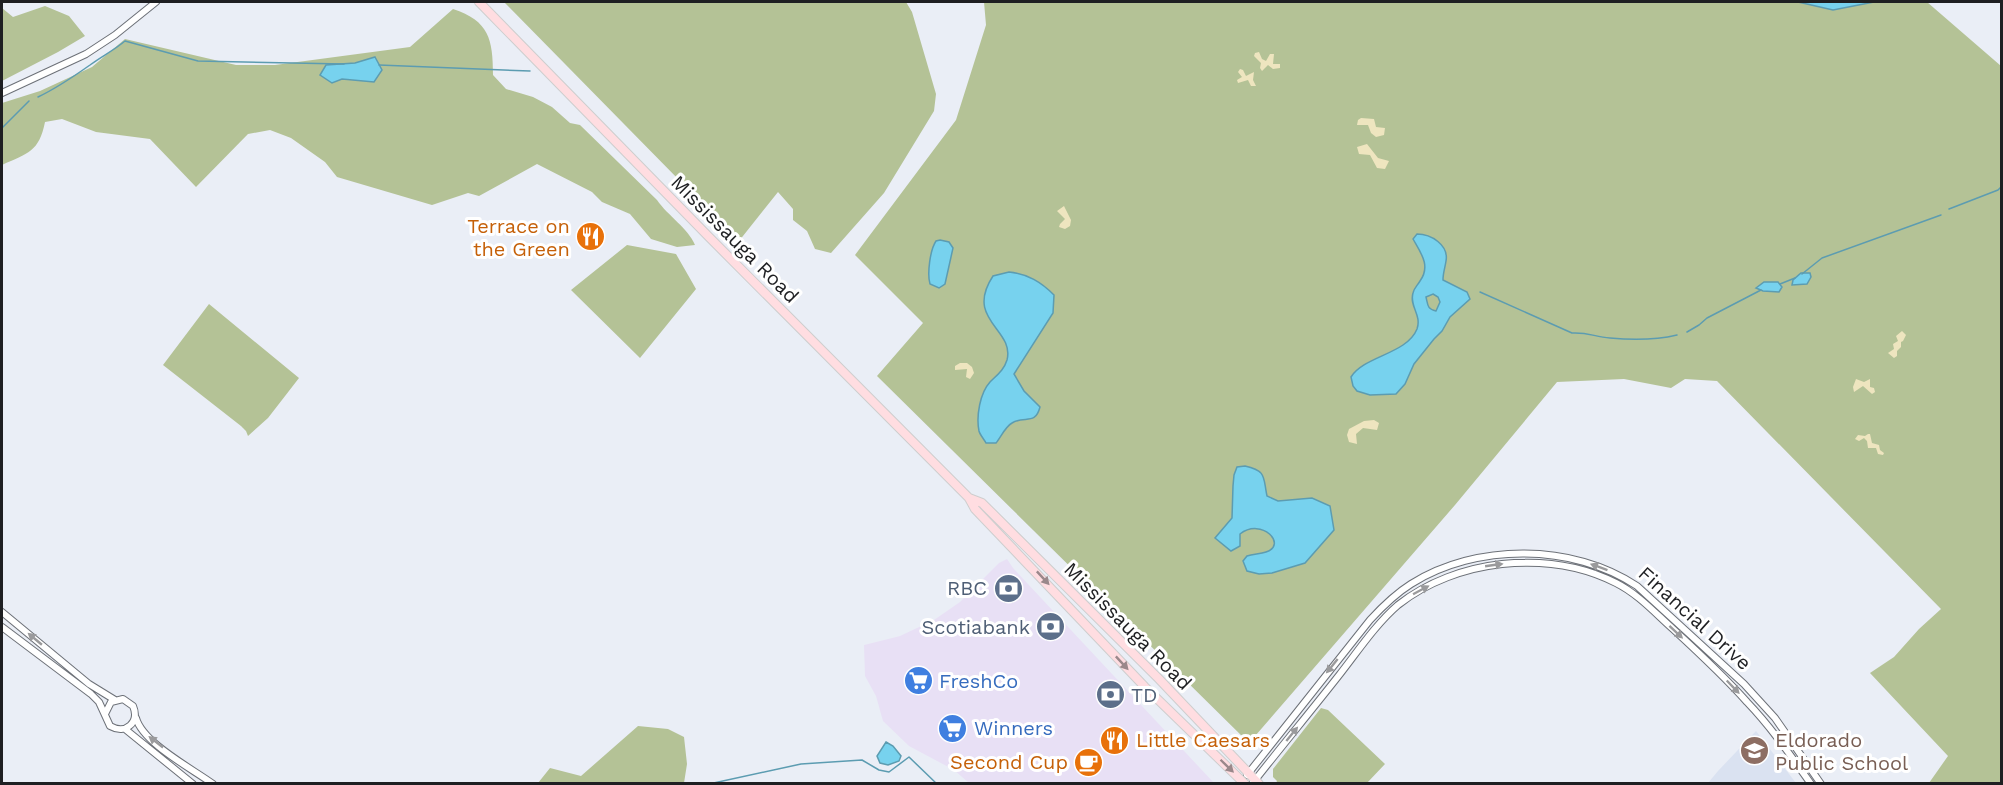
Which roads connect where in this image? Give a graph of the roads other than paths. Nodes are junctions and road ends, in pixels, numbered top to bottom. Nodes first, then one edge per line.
1 (156, 2) edge
2 (479, 2) edge
3 (2, 93) edge
4 (969, 498) junction
5 (2, 612) edge
6 (2, 627) edge
7 (115, 700) junction
8 (105, 714) junction
9 (136, 718) junction
10 (125, 729) junction
11 (1249, 781) edge
12 (194, 783) edge
13 (213, 783) edge
14 (1811, 783) edge
15 (1821, 783) edge

1 - 3 street
2 - 4 main road, Mississauga Road
4 -> 11 main road, Mississauga Road
4 - 11 main road, Mississauga Road
7 -> 5 street
6 - 8 street
7 - 8 street
7 - 9 street
8 - 10 street
9 - 10 street
13 -> 9 street
10 - 12 street
11 -> 14 street, Financial Drive
15 -> 11 street, Financial Drive

